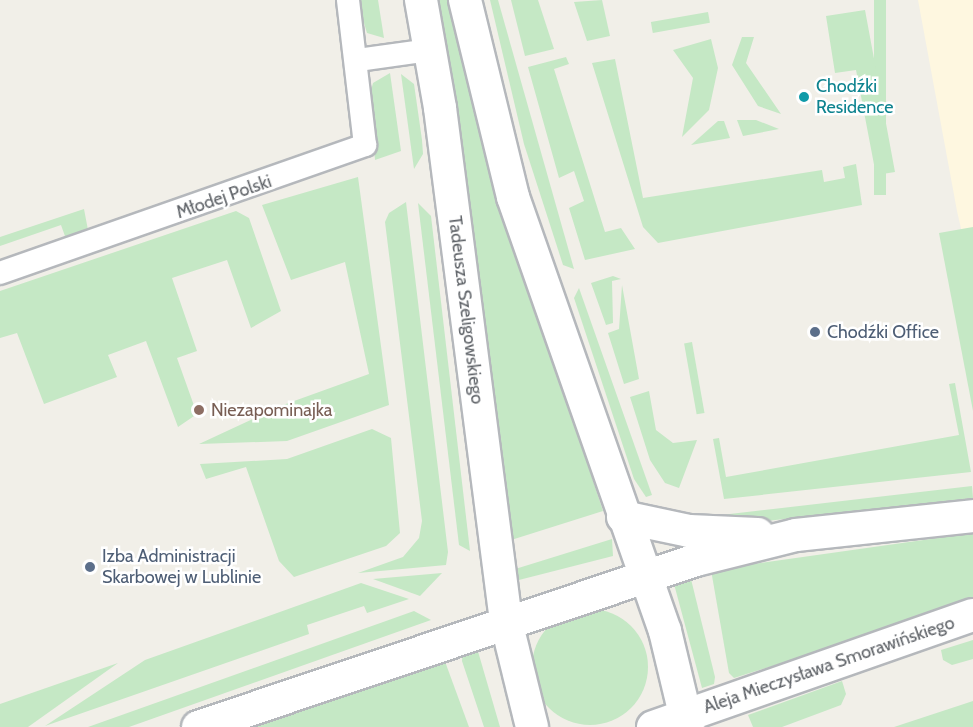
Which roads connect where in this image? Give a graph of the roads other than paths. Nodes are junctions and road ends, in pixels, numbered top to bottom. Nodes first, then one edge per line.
1 (348, 0) edge
2 (421, 0) edge
3 (465, 0) edge
4 (430, 50) junction
5 (358, 60) junction
6 (0, 273) edge
7 (973, 516) edge
8 (622, 517) junction
9 (796, 535) junction
10 (644, 575) junction
11 (973, 615) edge
12 (506, 621) junction
13 (687, 721) edge
14 (198, 727) edge
15 (532, 727) edge
16 (653, 727) edge

1 - 5 street, Młodej Polski
2 - 4 street, Tadeusza Szeligowskiego
3 - 8 street
4 - 5 street
4 - 12 street, Tadeusza Szeligowskiego
5 - 6 street, Młodej Polski
7 - 9 street
8 - 9 street
8 - 10 street
9 - 10 street
10 - 12 street
10 - 13 street
11 - 13 street, Aleja Mieczysława Smorawińskiego
12 - 14 street
12 - 15 street, Tadeusza Szeligowskiego
13 - 16 street, Aleja Mieczysława Smorawińskiego

